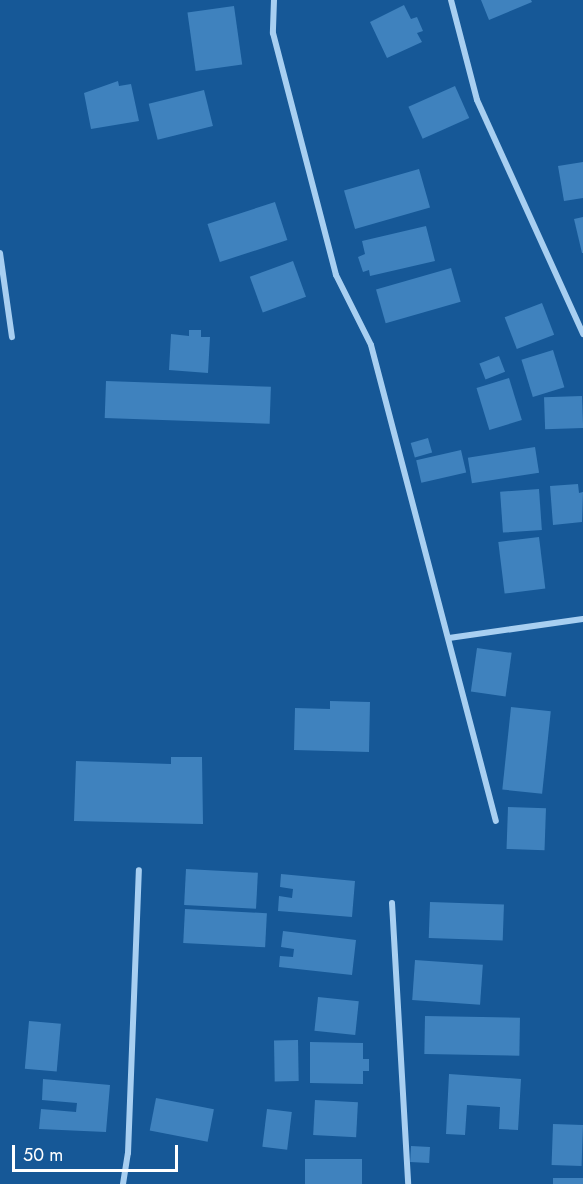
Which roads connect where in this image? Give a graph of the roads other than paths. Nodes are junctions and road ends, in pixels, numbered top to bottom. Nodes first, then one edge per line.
1 (274, 0) edge
2 (451, 0) edge
3 (0, 253) edge
4 (583, 334) edge
5 (12, 337) dead end
6 (583, 619) edge
7 (449, 638) junction
8 (496, 821) dead end
9 (139, 870) dead end
10 (392, 903) dead end
11 (123, 1184) edge
12 (408, 1184) edge

1 - 7 street
2 - 4 street
3 - 5 street
6 - 7 street
7 - 8 street
9 - 11 street
10 - 12 street

